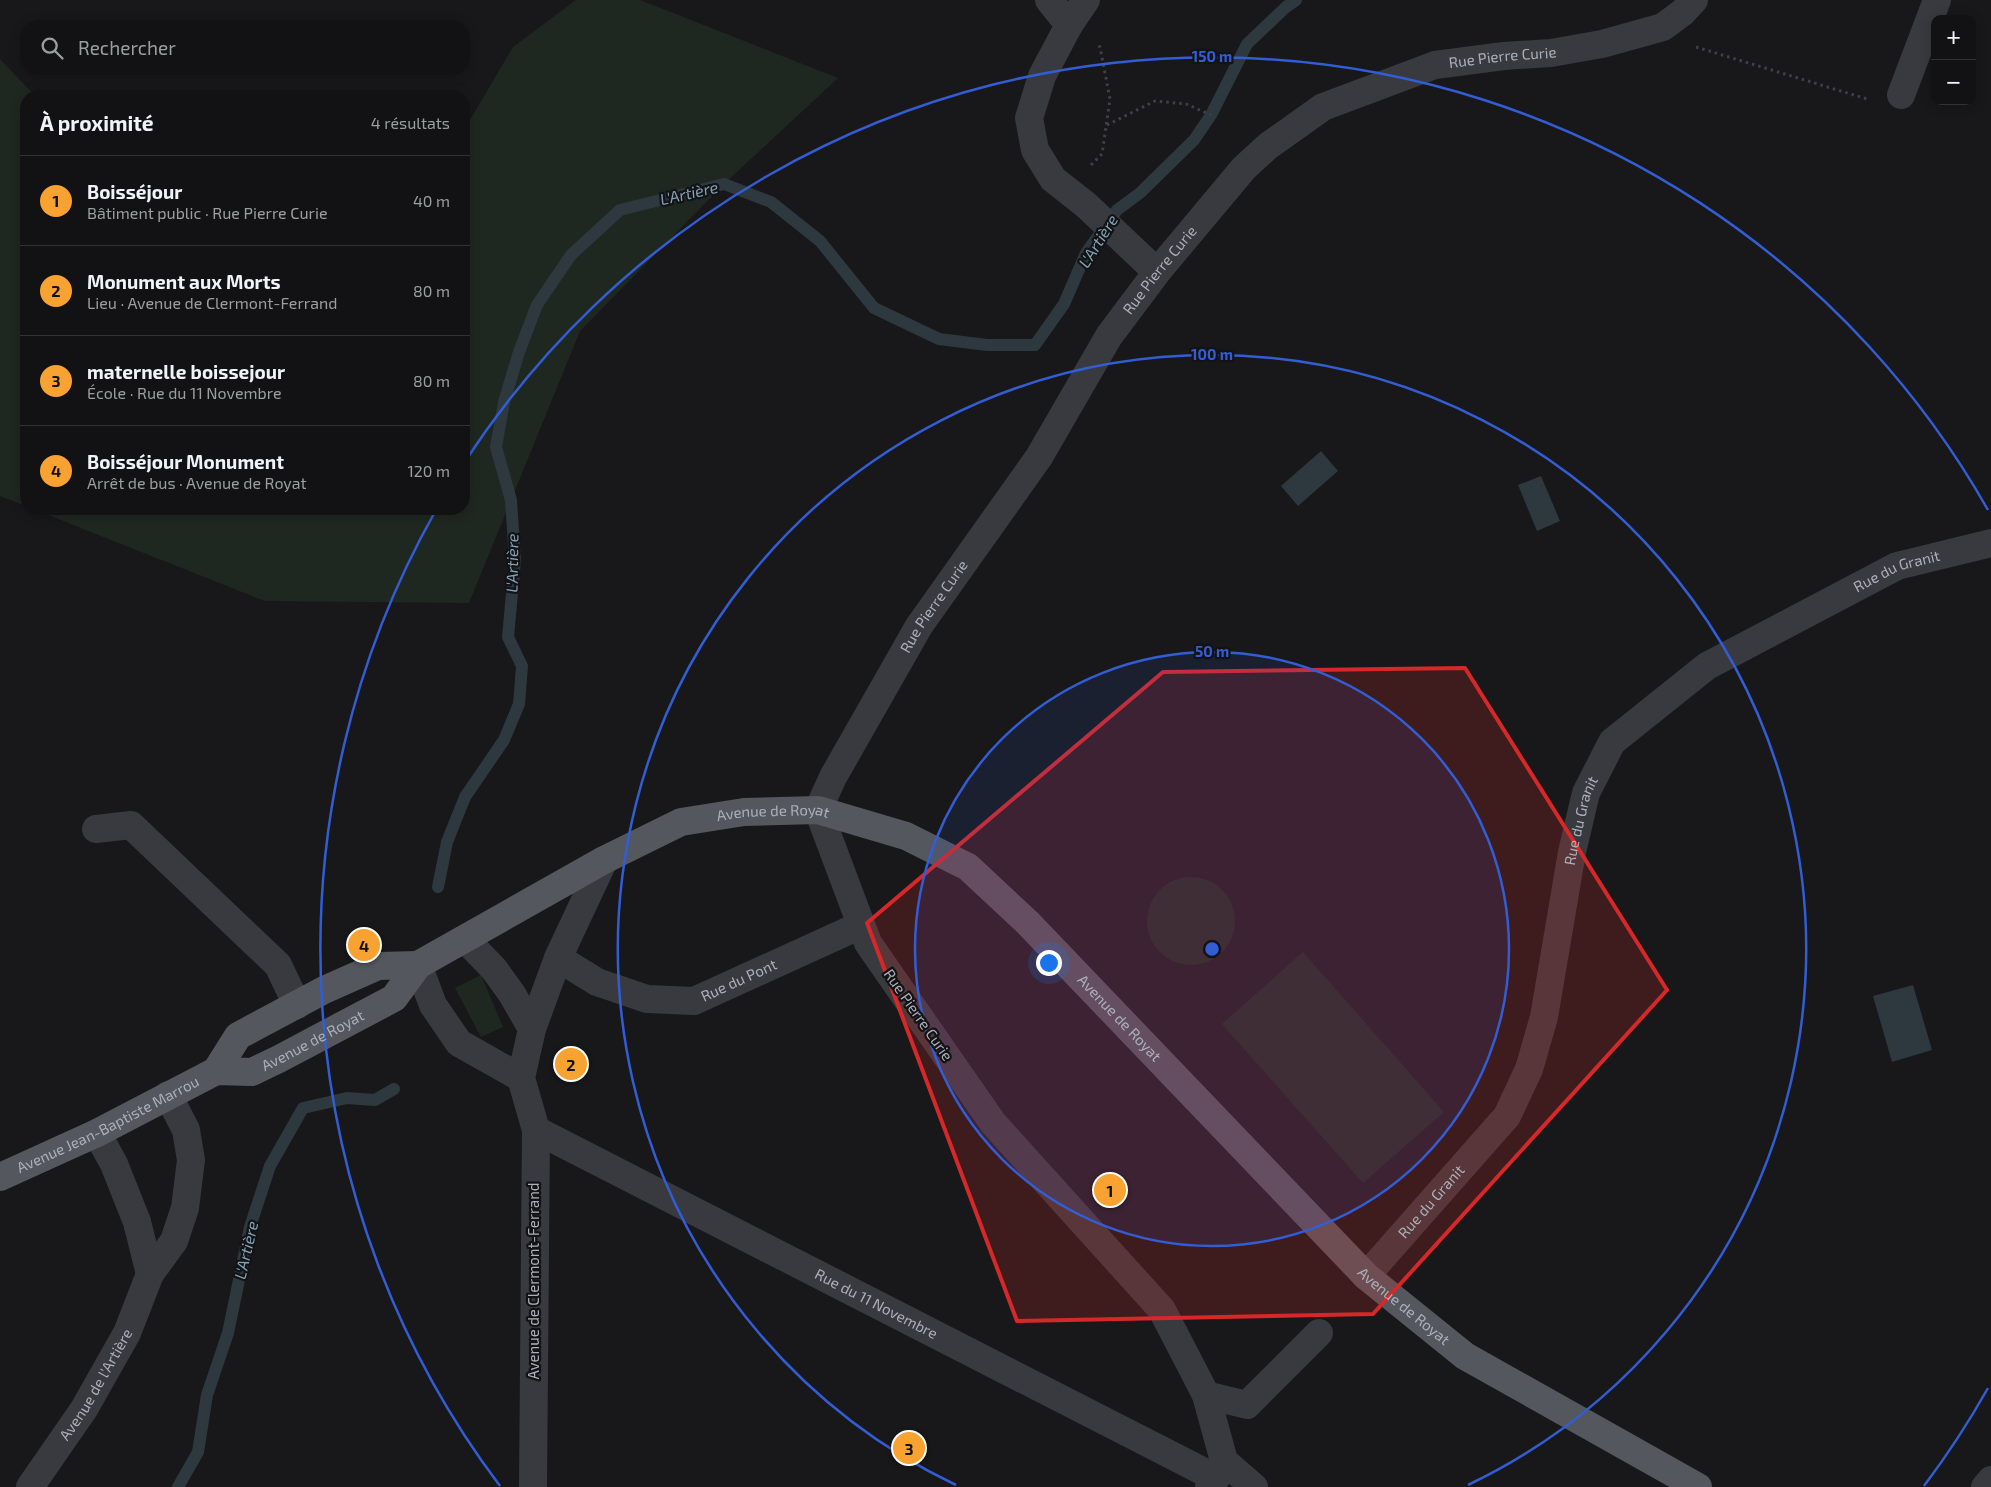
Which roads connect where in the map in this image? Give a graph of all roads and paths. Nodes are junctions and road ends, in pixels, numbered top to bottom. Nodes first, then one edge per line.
1 (1049, 0) edge
2 (1086, 0) edge
3 (1694, 0) edge
4 (1937, 0) edge
5 (1070, 25) junction
6 (1663, 28) junction
7 (1901, 95) joint
8 (1211, 115) dead end
9 (1107, 125) junction
10 (1102, 154) dead end
11 (1157, 272) junction
12 (1991, 543) edge
13 (818, 810) junction
14 (96, 829) dead end
15 (604, 860) junction
16 (861, 925) junction
17 (465, 939) junction
18 (558, 958) junction
19 (418, 965) junction
20 (297, 1005) junction
21 (532, 1029) junction
22 (216, 1071) junction
23 (521, 1078) junction
24 (168, 1095) junction
25 (536, 1130) junction
26 (97, 1132) junction
27 (0, 1177) edge
28 (150, 1274) junction
29 (1366, 1276) junction
30 (1319, 1333) dead end
31 (1206, 1395) junction
32 (1216, 1476) edge
33 (1991, 1480) edge
34 (30, 1487) edge
35 (534, 1487) edge
36 (1254, 1487) edge
37 (1698, 1487) edge
38 (1985, 1487) edge

1 - 5 street
2 - 5 street
3 - 6 street, Rue Pierre Curie
4 - 7 street
5 - 9 path
5 - 11 street
6 - 7 path
6 - 11 street, Rue Pierre Curie
8 - 9 path
9 - 10 path
11 - 13 street, Rue Pierre Curie
12 - 29 street, Rue du Granit
13 - 15 main road, Avenue de Royat
13 - 16 street, Rue Pierre Curie
13 - 29 main road, Avenue de Royat
14 - 20 street
15 - 17 main road, Avenue de Royat
15 - 18 street, Avenue de Clermont-Ferrand
16 - 18 street, Rue du Pont
16 - 31 street, Rue Pierre Curie
17 - 19 main road, Avenue de Royat
17 - 21 street
18 - 21 street, Avenue de Clermont-Ferrand
19 - 20 main road, Avenue de Royat
19 - 22 main road, Avenue de Royat
19 - 23 street
20 - 22 main road, Avenue de Royat
21 - 23 street, Avenue de Clermont-Ferrand
22 - 24 main road, Avenue Jean-Baptiste Marrou
23 - 25 street, Avenue de Clermont-Ferrand
24 - 26 main road, Avenue Jean-Baptiste Marrou
24 - 28 street, Avenue de l'Artière
25 - 32 street, Rue du 11 Novembre
25 - 35 street, Avenue de Clermont-Ferrand
26 - 27 main road, Avenue Jean-Baptiste Marrou
26 - 28 street
28 - 34 street, Avenue de l'Artière
29 - 37 main road, Avenue de Royat
30 - 31 street
31 - 32 street, Rue Pierre Curie
32 - 36 street, Rue du 11 Novembre
33 - 38 street

